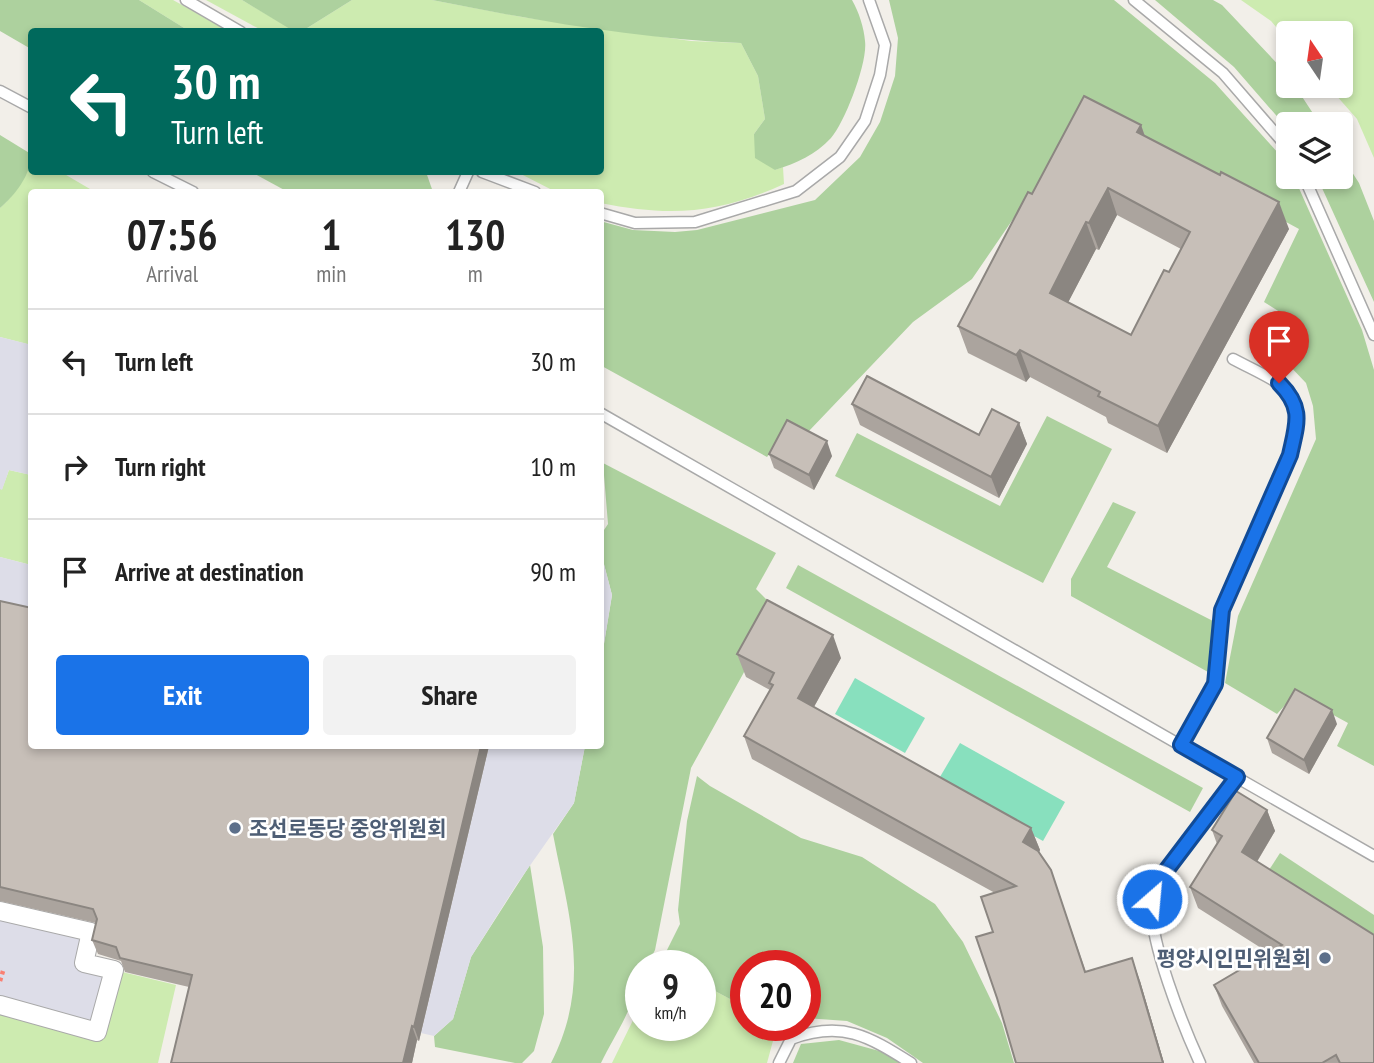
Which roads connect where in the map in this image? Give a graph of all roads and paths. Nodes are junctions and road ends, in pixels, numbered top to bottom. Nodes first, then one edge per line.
1 (186, 0) edge
2 (869, 0) edge
3 (1134, 0) edge
4 (234, 28) edge
5 (0, 91) edge
6 (28, 106) edge
7 (1276, 134) edge
8 (159, 175) edge
9 (490, 175) edge
10 (187, 189) edge
11 (527, 189) edge
12 (1309, 189) edge
13 (604, 214) edge
14 (1374, 335) edge
15 (1233, 359) dead end
16 (604, 415) edge
17 (1181, 745) junction
18 (1237, 777) junction
19 (1374, 856) edge
20 (0, 911) edge
21 (3, 971) dead end
22 (0, 981) edge
23 (0, 1005) edge
24 (779, 1063) edge
25 (912, 1063) edge
26 (1200, 1063) edge

1 - 4 lane
2 - 13 lane
3 - 7 lane
5 - 6 lane
8 - 10 lane
9 - 11 lane
12 - 14 lane
15 - 17 lane
16 - 17 lane
17 - 18 lane
18 - 19 lane
18 - 26 lane
20 - 23 street
21 - 22 path
24 - 25 lane

